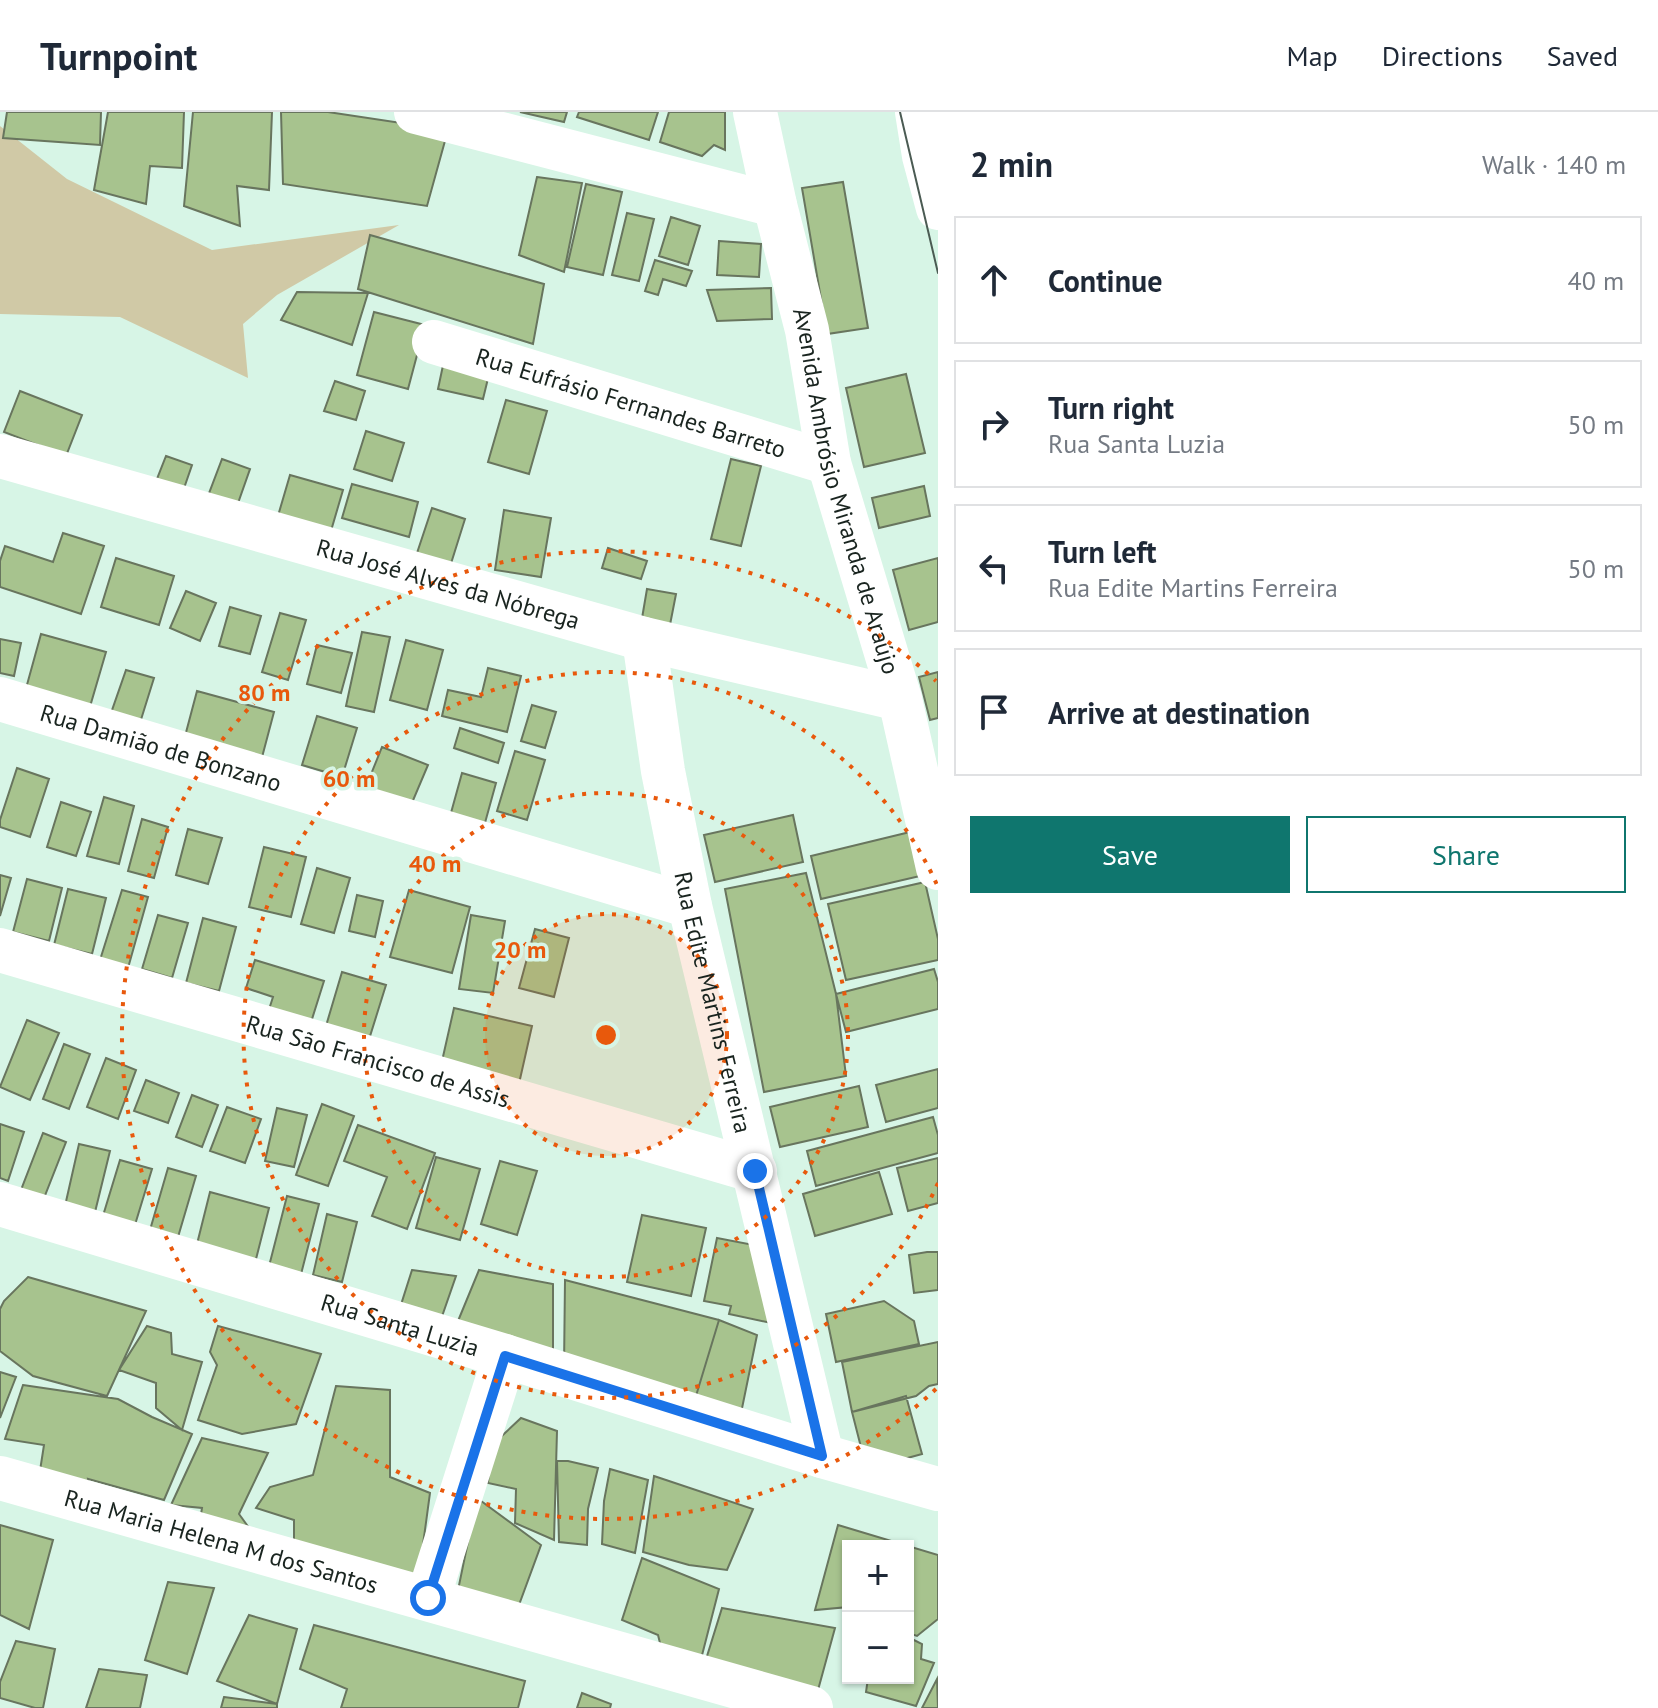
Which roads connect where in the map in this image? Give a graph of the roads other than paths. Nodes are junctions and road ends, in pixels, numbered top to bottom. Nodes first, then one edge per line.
1 (416, 112) edge
2 (755, 112) edge
3 (917, 112) edge
4 (931, 158) edge
5 (775, 205) junction
6 (938, 208) edge
7 (434, 342) dead end
8 (0, 456) edge
9 (829, 463) junction
10 (644, 639) junction
11 (0, 699) edge
12 (900, 699) junction
13 (938, 868) edge
14 (690, 906) junction
15 (0, 950) edge
16 (755, 1171) junction
17 (0, 1204) edge
18 (505, 1356) junction
19 (822, 1456) junction
20 (0, 1478) edge
21 (938, 1489) edge
22 (428, 1598) junction
23 (811, 1708) edge

1 - 5 street
2 - 5 street, Avenida Ambrósio Miranda de Araújo
3 - 4 street
4 - 6 street
5 - 9 street, Avenida Ambrósio Miranda de Araújo
7 - 9 street, Rua Eufrásio Fernandes Barreto
8 - 10 street, Rua José Alves da Nóbrega
9 - 12 street, Avenida Ambrósio Miranda de Araújo
10 - 12 street, Rua José Alves da Nóbrega
10 - 14 street, Rua Edite Martins Ferreira
11 - 14 street, Rua Damião de Bonzano
12 - 13 street, Avenida Ambrósio Miranda de Araújo
14 - 16 street, Rua Edite Martins Ferreira
15 - 16 street, Rua São Francisco de Assis
16 - 19 street, Rua Edite Martins Ferreira
17 - 18 street, Rua Santa Luzia
18 - 19 street, Rua Santa Luzia
18 - 22 street
19 - 21 street, Rua Santa Luzia
20 - 22 street, Rua Maria Helena M dos Santos
22 - 23 street, Rua Maria Helena M dos Santos

